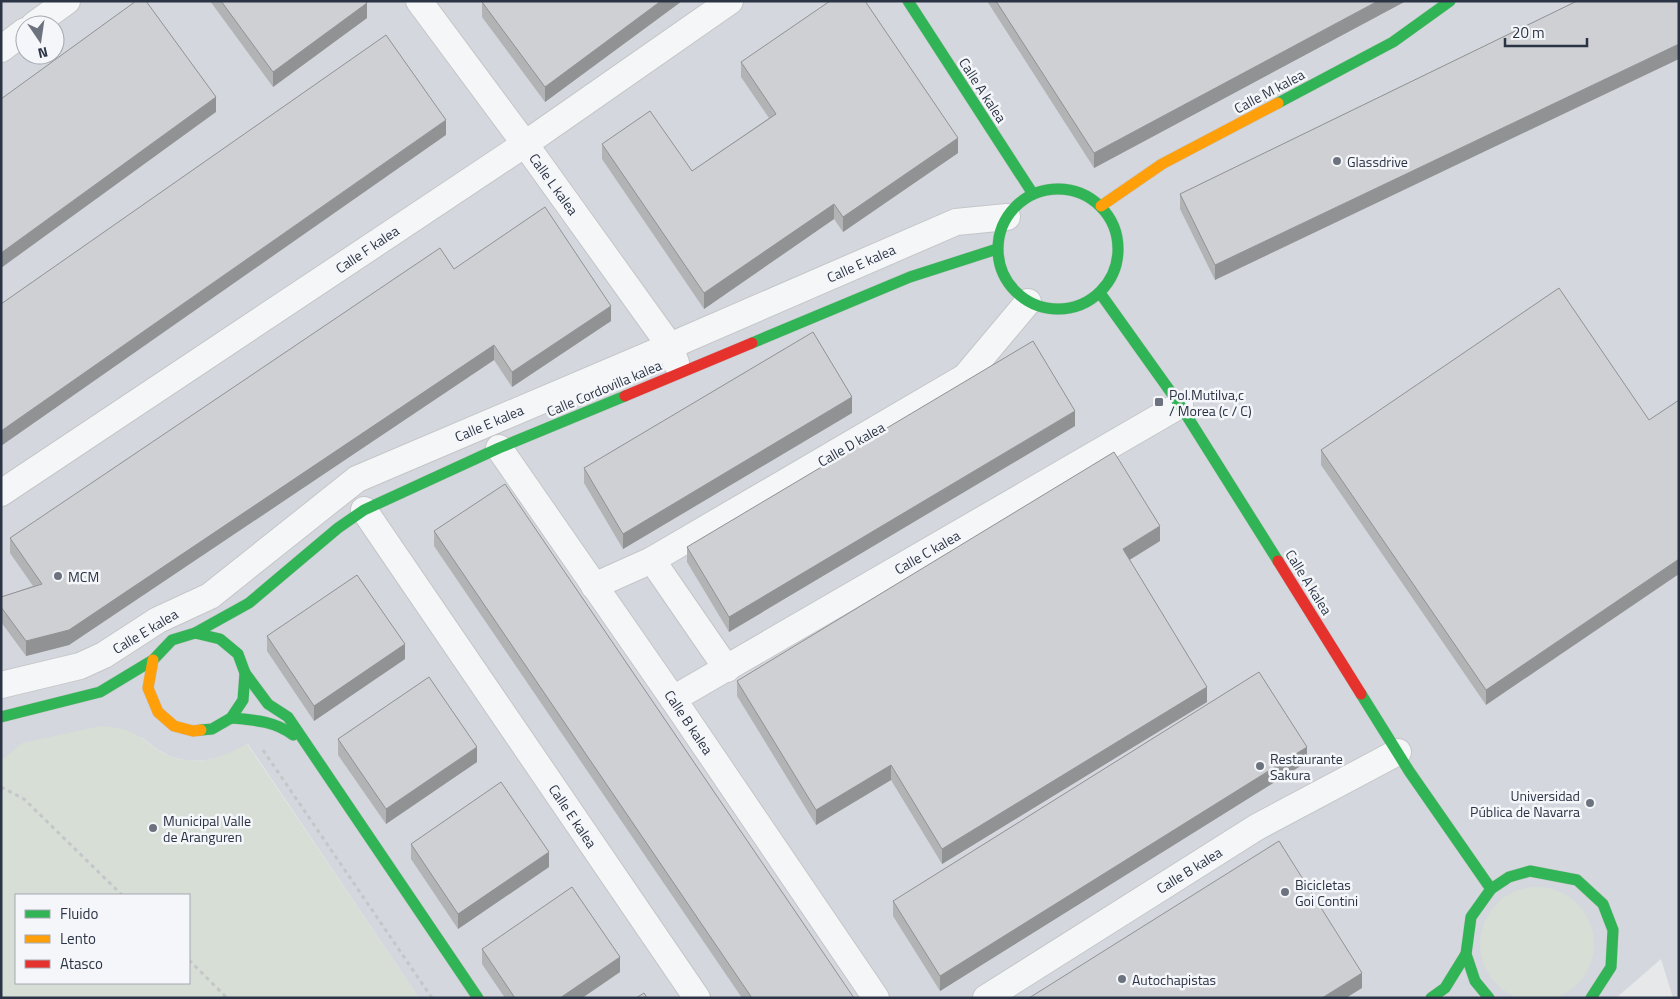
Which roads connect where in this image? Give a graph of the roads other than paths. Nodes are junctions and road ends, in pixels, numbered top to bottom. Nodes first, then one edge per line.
1 (67, 1) edge
2 (419, 1) edge
3 (730, 1) edge
4 (908, 1) edge
5 (1450, 1) edge
6 (48, 15) edge
7 (15, 38) edge
8 (1, 49) edge
9 (525, 144) junction
10 (1032, 194) junction
11 (1101, 206) junction
12 (1006, 217) junction
13 (997, 249) junction
14 (1100, 293) junction
15 (1028, 302) junction
16 (670, 346) junction
17 (680, 373) junction
18 (1180, 405) junction
19 (499, 448) junction
20 (1, 493) edge
21 (364, 510) junction
22 (652, 560) junction
23 (594, 586) junction
24 (249, 603) junction
25 (246, 620) dead end
26 (195, 633) junction
27 (242, 637) dead end
28 (238, 654) junction
29 (153, 660) junction
30 (727, 668) junction
31 (245, 673) junction
32 (1, 685) edge
33 (100, 692) junction
34 (118, 696) dead end
35 (673, 699) junction
36 (1, 717) edge
37 (231, 718) junction
38 (1398, 752) junction
39 (313, 756) junction
40 (1491, 889) junction
41 (1466, 954) junction
42 (478, 998) edge
43 (697, 998) edge
44 (876, 998) edge
45 (986, 998) edge
46 (1431, 998) edge
47 (1489, 998) edge
48 (1591, 998) edge

1 - 6 street
2 - 9 street, Calle L kalea
3 - 9 street, Calle F kalea
4 - 10 street, Calle A kalea
5 - 11 street, Calle M kalea
7 - 8 street
9 - 16 street, Calle L kalea
9 - 20 street, Calle F kalea
10 - 11 street
10 - 12 street
11 - 14 street
12 - 13 street
12 - 16 street, Calle E kalea
13 - 15 street
13 - 17 street, Calle Cordovilla kalea
14 - 15 street
14 - 18 street, Calle A kalea
15 - 22 street, Calle D kalea
16 - 17 street, Calle L kalea
16 - 32 street, Calle E kalea
17 - 19 street, Calle Cordovilla kalea
18 - 30 street, Calle C kalea
18 - 38 street, Calle A kalea
19 - 21 street, Calle Cordovilla kalea
19 - 23 street, Calle B kalea
21 - 24 street, Calle Cordovilla kalea
21 - 43 street, Calle E kalea
22 - 23 street, Calle D kalea
22 - 30 street
23 - 35 street, Calle B kalea
24 - 25 street
24 - 26 street, Calle Cordovilla kalea
26 - 28 street
26 - 29 street
27 - 28 street
28 - 31 street
29 - 33 street
29 - 37 street
30 - 35 street, Calle C kalea
31 - 37 street
31 - 39 street
33 - 34 street
33 - 36 street
35 - 44 street, Calle B kalea
37 - 39 street
38 - 40 street, Calle A kalea
38 - 45 street, Calle B kalea
39 - 42 street
40 - 41 street
40 - 48 street
41 - 46 street
41 - 47 street

